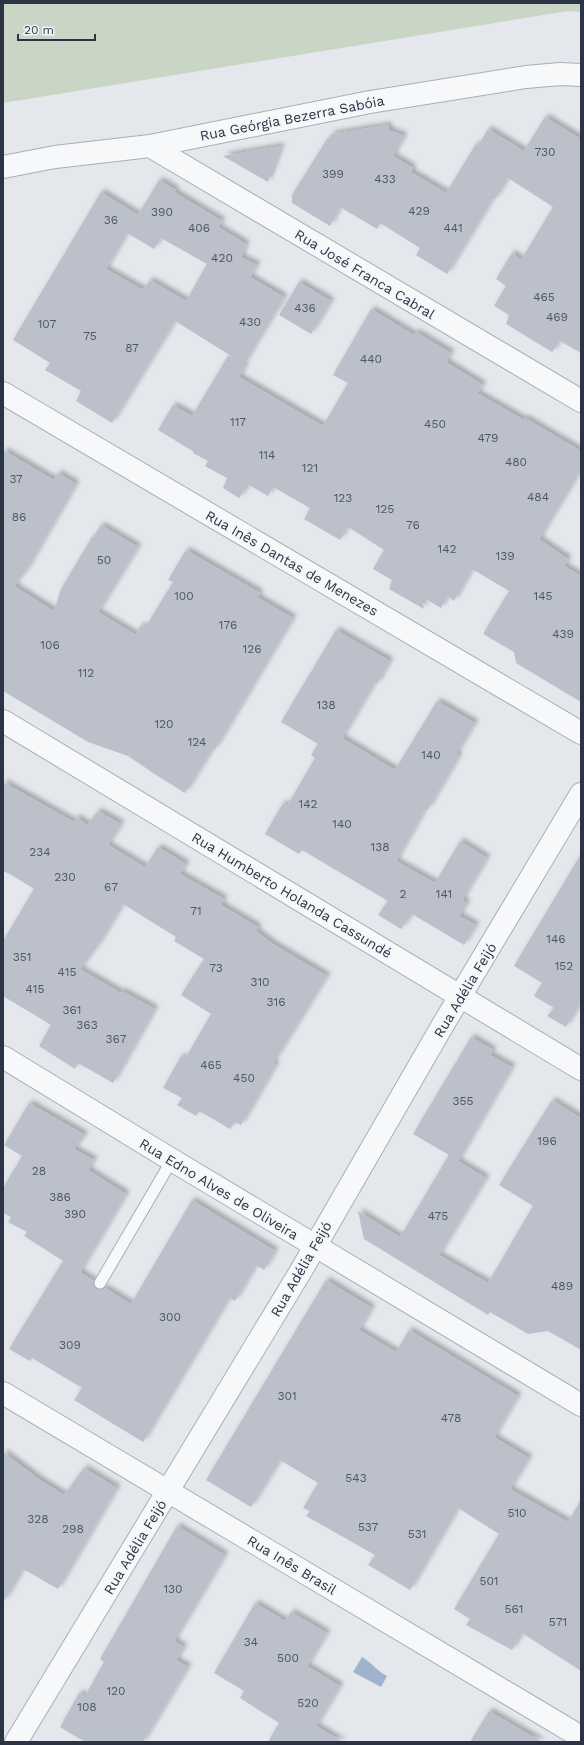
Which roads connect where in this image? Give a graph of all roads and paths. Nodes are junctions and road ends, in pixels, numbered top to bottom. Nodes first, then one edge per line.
1 (581, 75) edge
2 (150, 146) junction
3 (3, 167) edge
4 (3, 392) edge
5 (581, 401) edge
6 (3, 721) edge
7 (581, 733) edge
8 (581, 794) edge
9 (461, 997) junction
10 (3, 1057) edge
11 (581, 1069) edge
12 (172, 1160) junction
13 (316, 1246) junction
14 (100, 1283) dead end
15 (3, 1393) edge
16 (581, 1405) edge
17 (169, 1492) junction
18 (581, 1737) edge
19 (15, 1739) edge

1 - 2 street, Rua Geórgia Bezerra Sabóia
2 - 3 street, Rua Geórgia Bezerra Sabóia
2 - 5 street, Rua José Franca Cabral
4 - 7 street, Rua Inês Dantas de Menezes
6 - 9 street, Rua Humberto Holanda Cassundé
8 - 9 street, Rua Adélia Feijó
9 - 11 street, Rua Humberto Holanda Cassundé
9 - 13 street, Rua Adélia Feijó
10 - 12 street, Rua Edno Alves de Oliveira
12 - 13 street, Rua Edno Alves de Oliveira
12 - 14 lane
13 - 16 street, Rua Edno Alves de Oliveira
13 - 17 street, Rua Adélia Feijó
15 - 17 street, Rua Inês Brasil
17 - 18 street, Rua Inês Brasil
17 - 19 street, Rua Adélia Feijó

